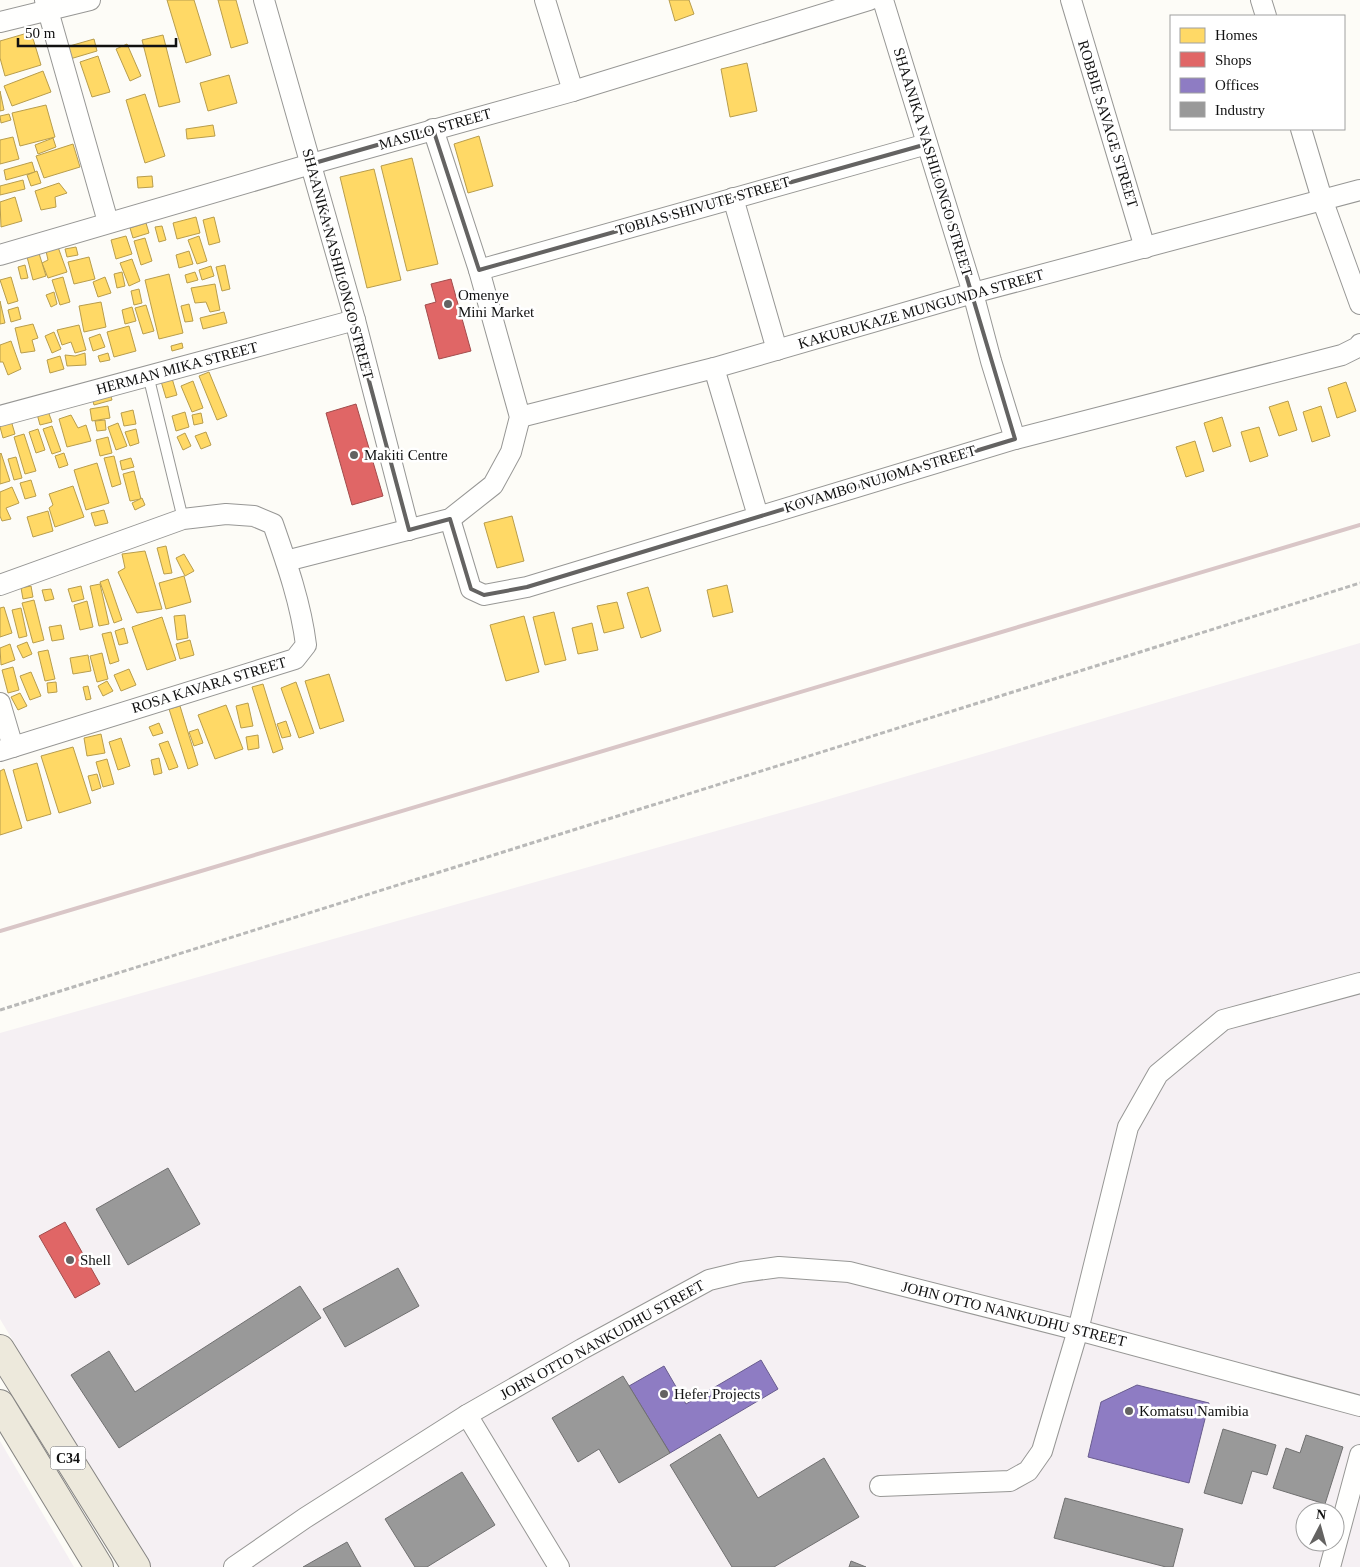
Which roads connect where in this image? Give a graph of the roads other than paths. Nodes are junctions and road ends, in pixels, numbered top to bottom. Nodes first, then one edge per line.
1 (90, 0) edge
2 (264, 0) edge
3 (545, 0) edge
4 (869, 0) edge
5 (883, 0) edge
6 (1071, 0) edge
7 (1261, 0) edge
8 (47, 5) edge
9 (1266, 15) edge
10 (0, 22) edge
11 (573, 91) junction
12 (433, 129) junction
13 (1301, 130) edge
14 (927, 144) junction
15 (311, 164) junction
16 (1360, 190) edge
17 (733, 198) junction
18 (1322, 199) junction
19 (108, 222) junction
20 (1145, 248) junction
21 (0, 255) edge
22 (479, 270) junction
23 (973, 293) junction
24 (1360, 304) edge
25 (355, 320) junction
26 (1360, 344) edge
27 (777, 350) junction
28 (714, 368) junction
29 (148, 376) junction
30 (0, 416) edge
31 (520, 417) junction
32 (1015, 439) junction
33 (758, 516) junction
34 (183, 519) junction
35 (450, 519) junction
36 (409, 530) junction
37 (286, 561) junction
38 (0, 585) edge
39 (0, 703) edge
40 (7, 749) edge
41 (1360, 983) edge
42 (1078, 1330) junction
43 (0, 1348) edge
44 (0, 1404) edge
45 (1360, 1406) edge
46 (467, 1414) junction
47 (1360, 1455) edge
48 (880, 1486) dead end
49 (99, 1567) edge
50 (136, 1567) edge
51 (234, 1567) edge
52 (559, 1567) edge
53 (1330, 1567) edge

1 - 8 street
2 - 15 street, SHAANIKA NASHILONGO STREET
3 - 11 street
4 - 11 street, MASILO STREET
5 - 14 street, SHAANIKA NASHILONGO STREET
6 - 20 street, ROBBIE SAVAGE STREET
7 - 9 street
8 - 10 street
8 - 19 street
11 - 12 street, MASILO STREET
12 - 15 street, MASILO STREET
12 - 22 street
13 - 18 street
14 - 17 street, TOBIAS SHIVUTE STREET
14 - 23 street, SHAANIKA NASHILONGO STREET
15 - 19 street, MASILO STREET
15 - 25 street, SHAANIKA NASHILONGO STREET
16 - 18 street, KAKURUKAZE MUNGUNDA STREET
17 - 22 street, TOBIAS SHIVUTE STREET
17 - 27 street
18 - 20 street, KAKURUKAZE MUNGUNDA STREET
18 - 24 street
19 - 21 street, MASILO STREET
20 - 23 street, KAKURUKAZE MUNGUNDA STREET
22 - 31 street
23 - 27 street, KAKURUKAZE MUNGUNDA STREET
23 - 32 street, SHAANIKA NASHILONGO STREET
25 - 29 street, HERMAN MIKA STREET
25 - 36 street, SHAANIKA NASHILONGO STREET
26 - 32 street, KOVAMBO NUJOMA STREET
27 - 28 street, KAKURUKAZE MUNGUNDA STREET
28 - 31 street, KAKURUKAZE MUNGUNDA STREET
28 - 33 street
29 - 30 street, HERMAN MIKA STREET
29 - 34 lane
31 - 35 street
32 - 33 street, KOVAMBO NUJOMA STREET
33 - 35 street, KOVAMBO NUJOMA STREET
34 - 37 street, ROSA KAVARA STREET
34 - 38 street, ROSA KAVARA STREET
35 - 36 street
36 - 37 street
37 - 40 street, ROSA KAVARA STREET
39 - 40 street
41 - 42 street
42 - 45 street, JOHN OTTO NANKUDHU STREET
42 - 46 street, JOHN OTTO NANKUDHU STREET
42 - 48 street
43 - 50 main road, C34
44 - 49 main road, C34
46 - 51 street, JOHN OTTO NANKUDHU STREET
46 - 52 street
47 - 53 street

